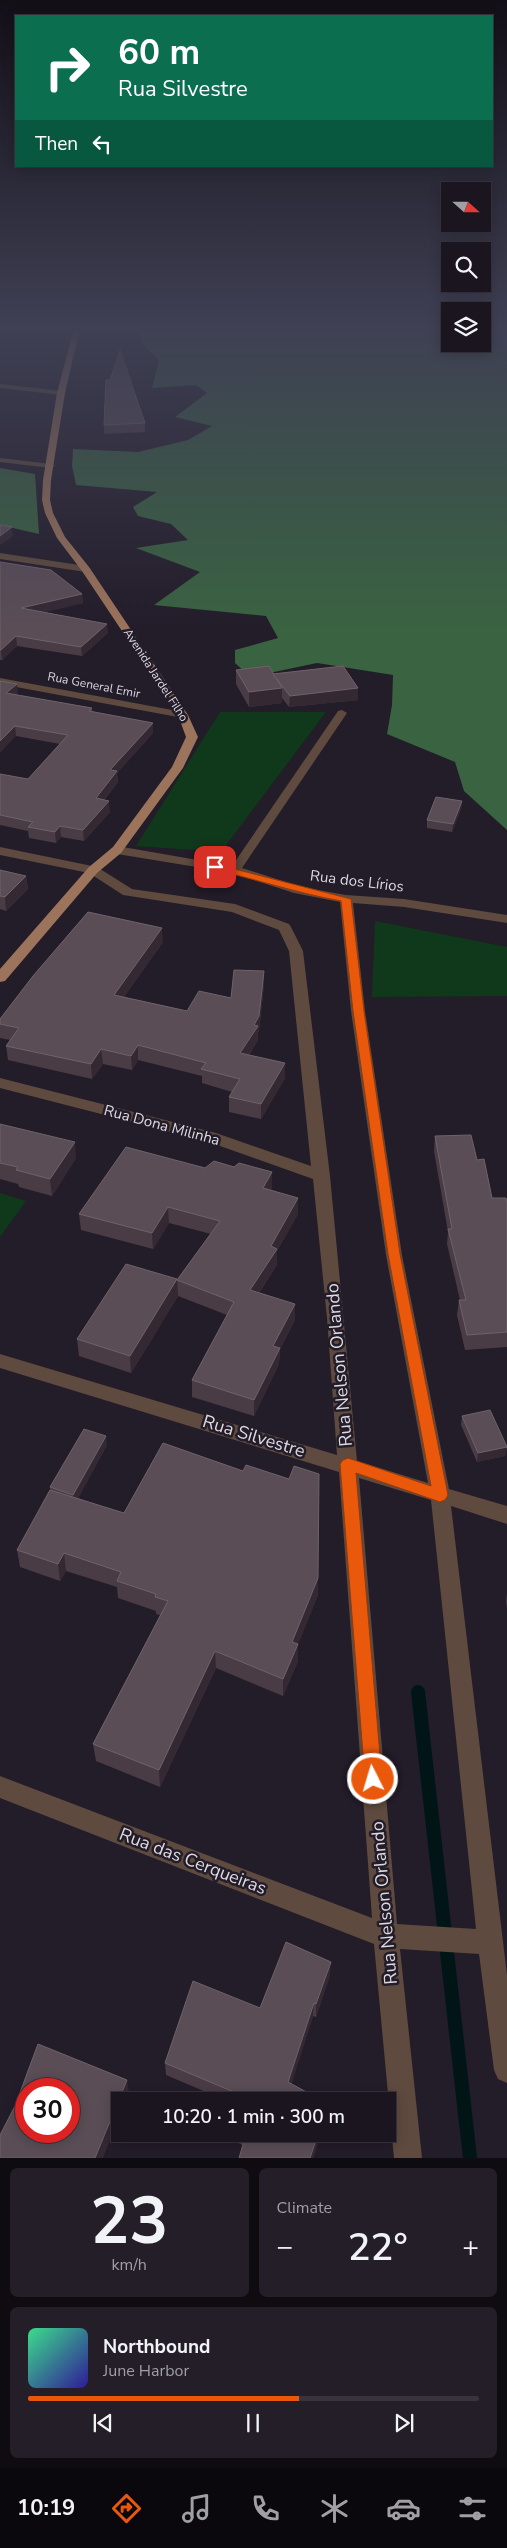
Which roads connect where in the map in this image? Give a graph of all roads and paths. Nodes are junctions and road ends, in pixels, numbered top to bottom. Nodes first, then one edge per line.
1 (56, 429) edge
2 (0, 460) edge
3 (51, 466) junction
4 (0, 556) edge
5 (86, 569) junction
6 (0, 681) edge
7 (342, 712) dead end
8 (183, 715) junction
9 (117, 850) junction
10 (0, 851) edge
11 (93, 870) junction
12 (235, 870) junction
13 (346, 899) junction
14 (507, 919) edge
15 (0, 978) edge
16 (0, 1083) edge
17 (322, 1176) junction
18 (0, 1361) edge
19 (348, 1464) junction
20 (440, 1495) junction
21 (507, 1514) edge
22 (0, 1786) edge
23 (386, 1936) junction
24 (490, 1942) junction
25 (507, 2070) edge
26 (408, 2158) edge

1 - 3 main road, Avenida Jardel Filho
2 - 3 street
3 - 5 main road, Avenida Jardel Filho
4 - 5 street
5 - 8 main road, Avenida Jardel Filho
6 - 8 street, Rua General Emir
7 - 12 street
8 - 9 main road, Avenida Jardel Filho
9 - 11 main road, Avenida Jardel Filho
9 - 12 street, Rua dos Lírios
10 - 11 street
11 - 15 main road, Avenida Jardel Filho
11 - 17 street, Rua Nelson Orlando
12 - 13 street, Rua dos Lírios
13 - 14 street, Rua dos Lírios
13 - 20 street
16 - 17 street, Rua Dona Milinha
17 - 19 street, Rua Nelson Orlando
18 - 19 street, Rua Silvestre
19 - 20 street, Rua Silvestre
19 - 23 street, Rua Nelson Orlando
20 - 21 street, Rua Silvestre
20 - 24 street
22 - 23 street, Rua das Cerqueiras
23 - 24 street, Rua das Cerqueiras
23 - 26 street, Rua Nelson Orlando
24 - 25 street

